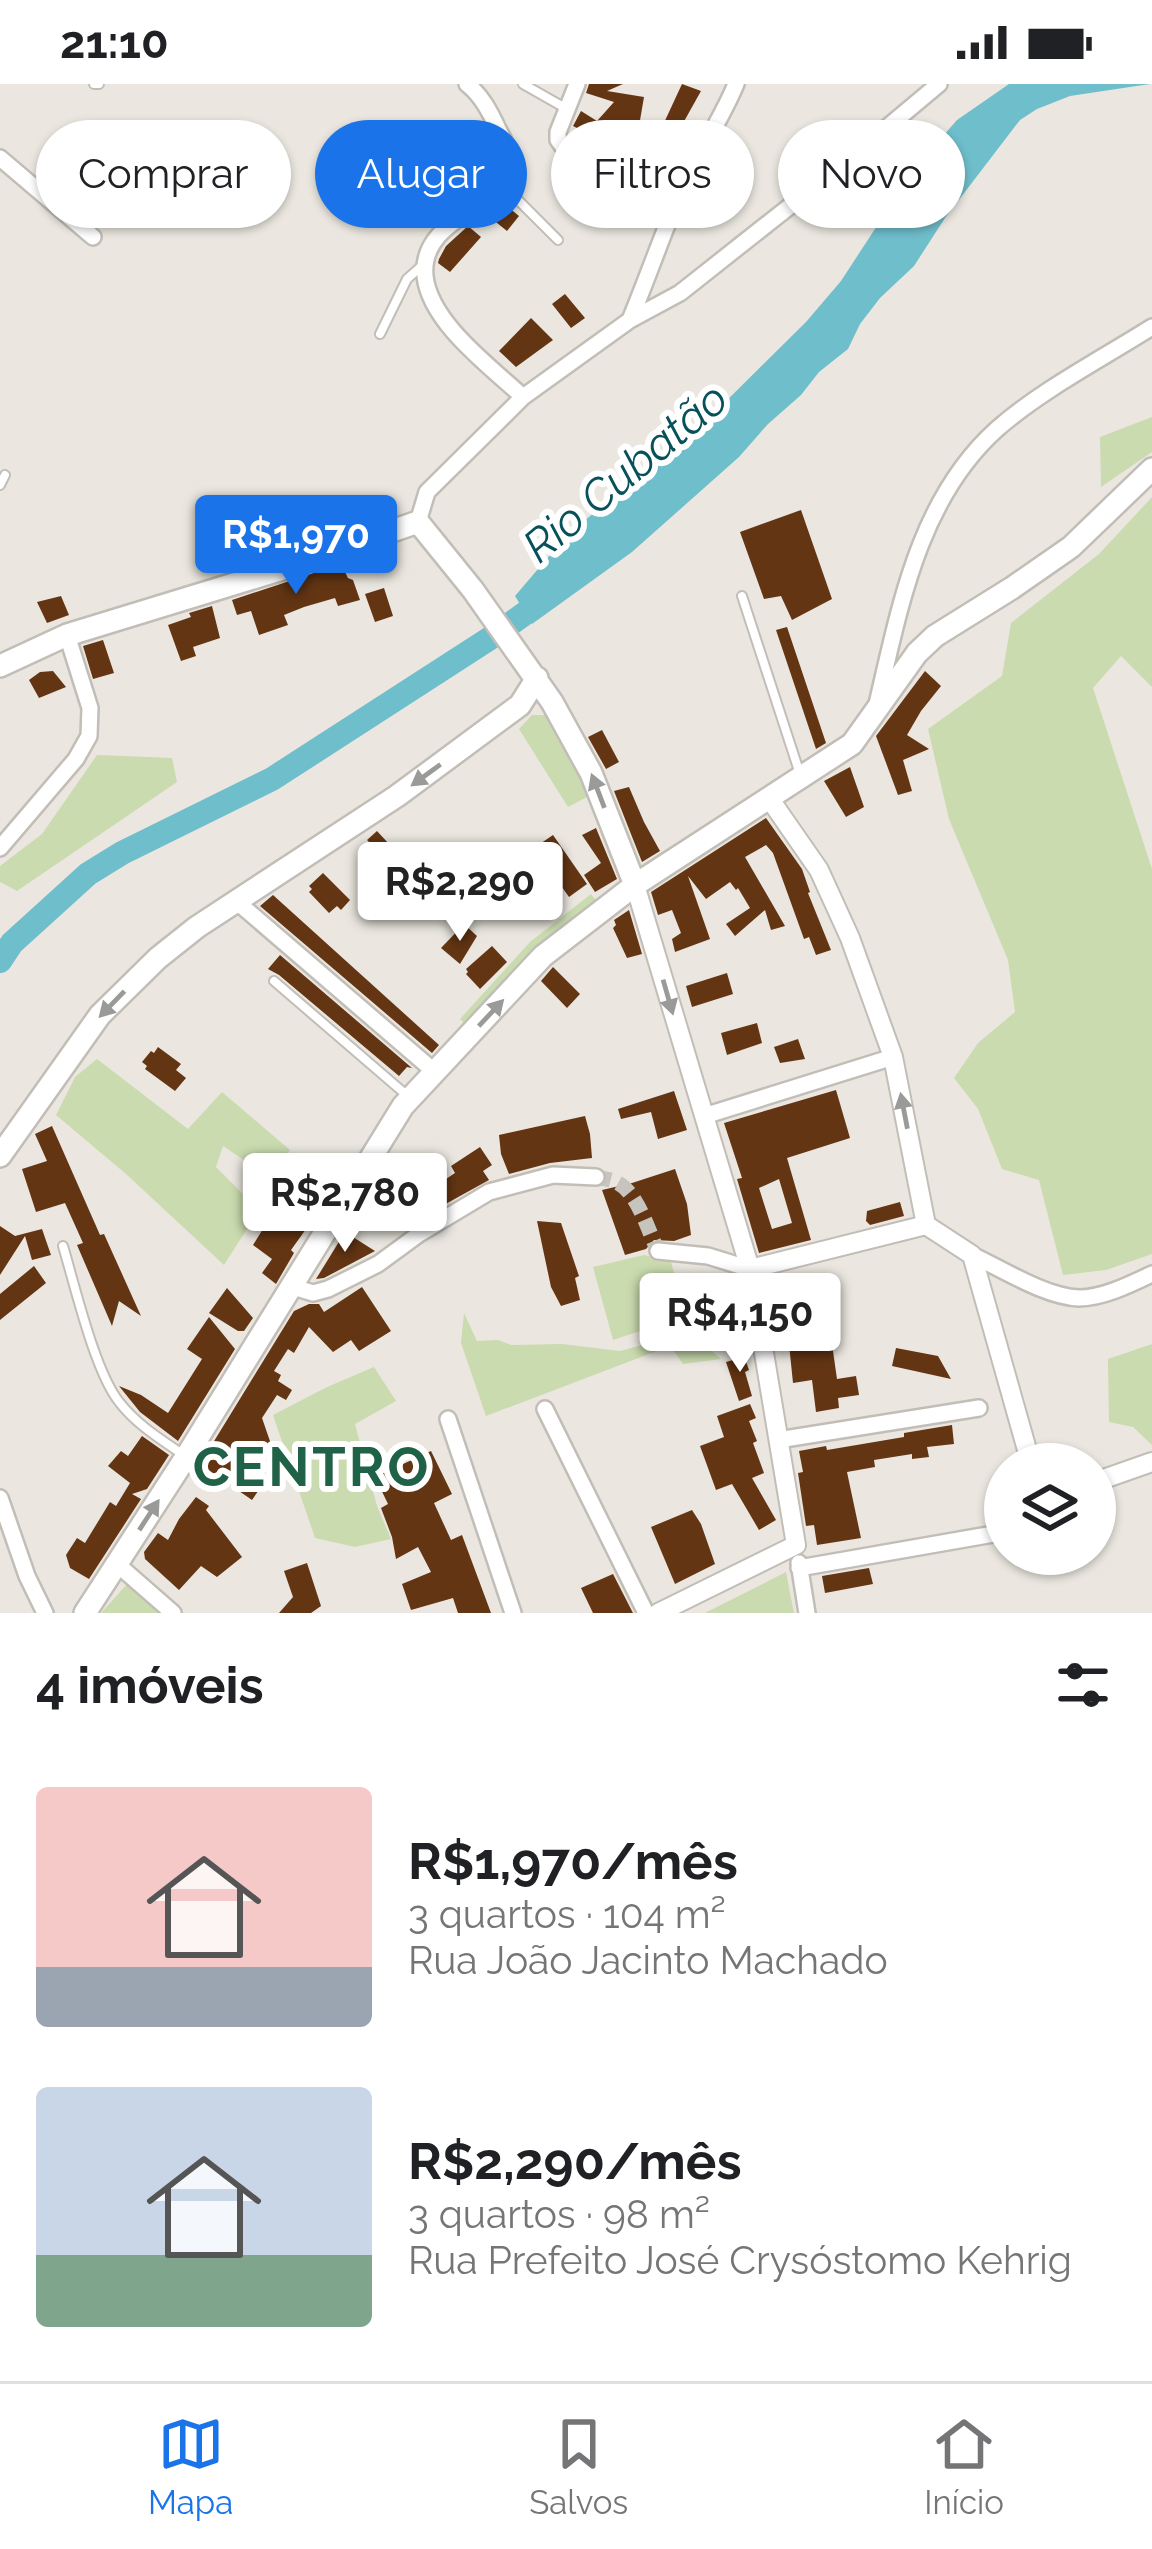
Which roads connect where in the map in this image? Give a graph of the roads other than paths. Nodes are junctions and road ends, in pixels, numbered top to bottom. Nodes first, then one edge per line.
1 (466, 84) edge
2 (523, 84) edge
3 (577, 84) edge
4 (736, 84) edge
5 (939, 84) edge
6 (567, 109) junction
7 (493, 120) edge
8 (563, 120) edge
9 (720, 120) edge
10 (0, 158) edge
11 (527, 209) edge
12 (448, 228) edge
13 (667, 228) edge
14 (93, 237) dead end
15 (558, 241) dead end
16 (426, 262) junction
17 (629, 320) junction
18 (1152, 327) edge
19 (380, 334) dead end
20 (523, 397) junction
21 (1152, 469) edge
22 (418, 522) junction
23 (742, 596) dead end
24 (67, 635) junction
25 (0, 666) edge
26 (533, 674) junction
27 (552, 702) junction
28 (520, 705) junction
29 (877, 707) junction
30 (802, 778) junction
31 (769, 799) junction
32 (0, 848) edge
33 (635, 885) junction
34 (236, 902) junction
35 (274, 981) dead end
36 (893, 1057) junction
37 (435, 1072) junction
38 (411, 1099) junction
39 (704, 1116) junction
40 (0, 1156) edge
41 (596, 1177) tunnel mouth
42 (926, 1226) junction
43 (63, 1246) dead end
44 (658, 1251) dead end
45 (972, 1255) junction
46 (750, 1269) junction
47 (1152, 1274) edge
48 (290, 1286) junction
49 (545, 1408) dead end
50 (979, 1408) dead end
51 (448, 1419) dead end
52 (778, 1440) junction
53 (1025, 1443) edge
54 (186, 1457) junction
55 (1152, 1462) edge
56 (1116, 1475) edge
57 (0, 1498) edge
58 (984, 1536) edge
59 (796, 1545) junction
60 (117, 1564) junction
61 (800, 1568) junction
62 (45, 1613) edge
63 (85, 1613) edge
64 (173, 1613) edge
65 (513, 1613) edge
66 (646, 1613) edge
67 (658, 1613) edge
68 (807, 1613) edge

1 - 7 street
2 - 6 lane
3 - 6 street
4 - 9 street
5 - 17 street
6 - 8 street
10 - 14 street
11 - 15 lane
12 - 16 street
13 - 17 street
16 - 19 lane
16 - 20 street
17 - 20 street
18 - 29 street
20 - 22 street
21 - 29 main road
22 - 24 main road
22 - 26 main road
23 - 30 lane
24 - 25 main road
24 - 32 street
26 - 27 main road
26 - 28 main road
27 - 28 main road
33 -> 27 main road
28 -> 34 main road
29 - 30 main road
30 - 31 main road
31 - 33 main road
31 - 36 street
37 -> 33 main road
33 -> 39 street
34 - 37 street
34 -> 40 main road
35 - 38 lane
36 - 39 street
42 -> 36 street
37 - 38 main road
38 - 48 main road
39 - 46 street
41 - 48 street
42 - 45 street
42 - 46 street
43 - 54 lane
44 - 46 street
45 - 47 street
45 - 53 street
46 - 52 street
48 - 54 main road
49 - 66 street
50 - 52 street
51 - 65 street
52 - 59 street
60 -> 54 main road
55 - 56 street
57 - 62 street
58 - 61 street
59 - 61 street
59 - 67 street
60 - 63 main road
60 - 64 street
61 - 68 street

